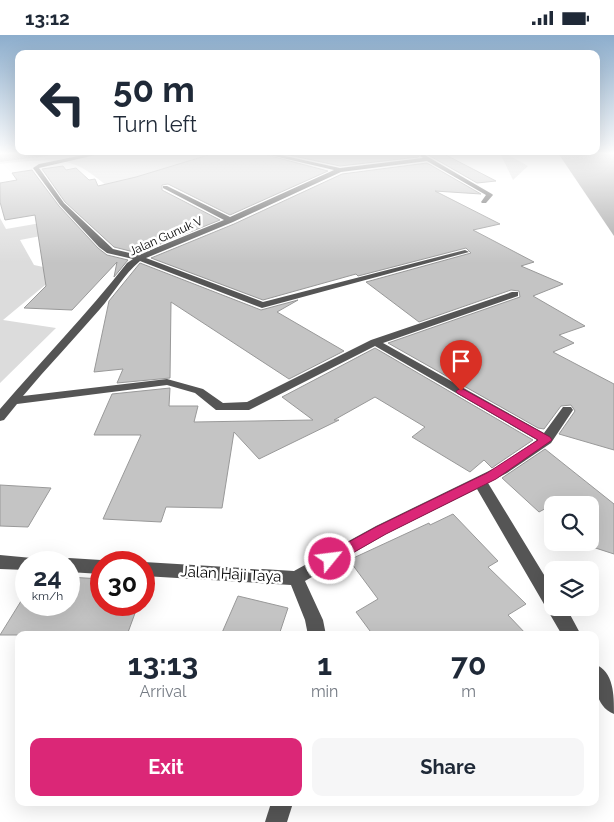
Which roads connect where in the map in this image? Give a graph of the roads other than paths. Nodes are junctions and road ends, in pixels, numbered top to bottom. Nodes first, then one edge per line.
1 (52, 190) edge
2 (170, 190) edge
3 (297, 190) edge
4 (482, 190) edge
5 (484, 202) dead end
6 (230, 221) junction
7 (465, 252) dead end
8 (139, 258) junction
9 (515, 294) dead end
10 (375, 342) junction
11 (15, 401) junction
12 (567, 410) dead end
13 (0, 417) edge
14 (546, 440) junction
15 (480, 482) junction
16 (0, 562) edge
17 (15, 563) edge
18 (155, 570) edge
19 (296, 578) junction
20 (544, 589) edge
21 (561, 616) edge
22 (315, 631) edge
23 (570, 631) edge
24 (599, 680) edge
25 (614, 704) edge
26 (281, 806) edge
27 (276, 822) edge

1 - 8 street
2 - 6 street
3 - 6 street, Jalan Gunuk V
4 - 5 street
6 - 8 street, Jalan Gunuk V
7 - 8 street
8 - 11 street, Jalan Gunuk V
9 - 10 street
10 - 11 street
10 - 14 street
11 - 13 street, Jalan Gunuk V
12 - 14 street, Jalan Haji Taya
14 - 15 street, Jalan Haji Taya
15 - 19 street, Jalan Haji Taya
15 - 20 street
16 - 17 street
18 - 19 street, Jalan Haji Taya
19 - 22 street
21 - 23 street
24 - 25 street
26 - 27 street

